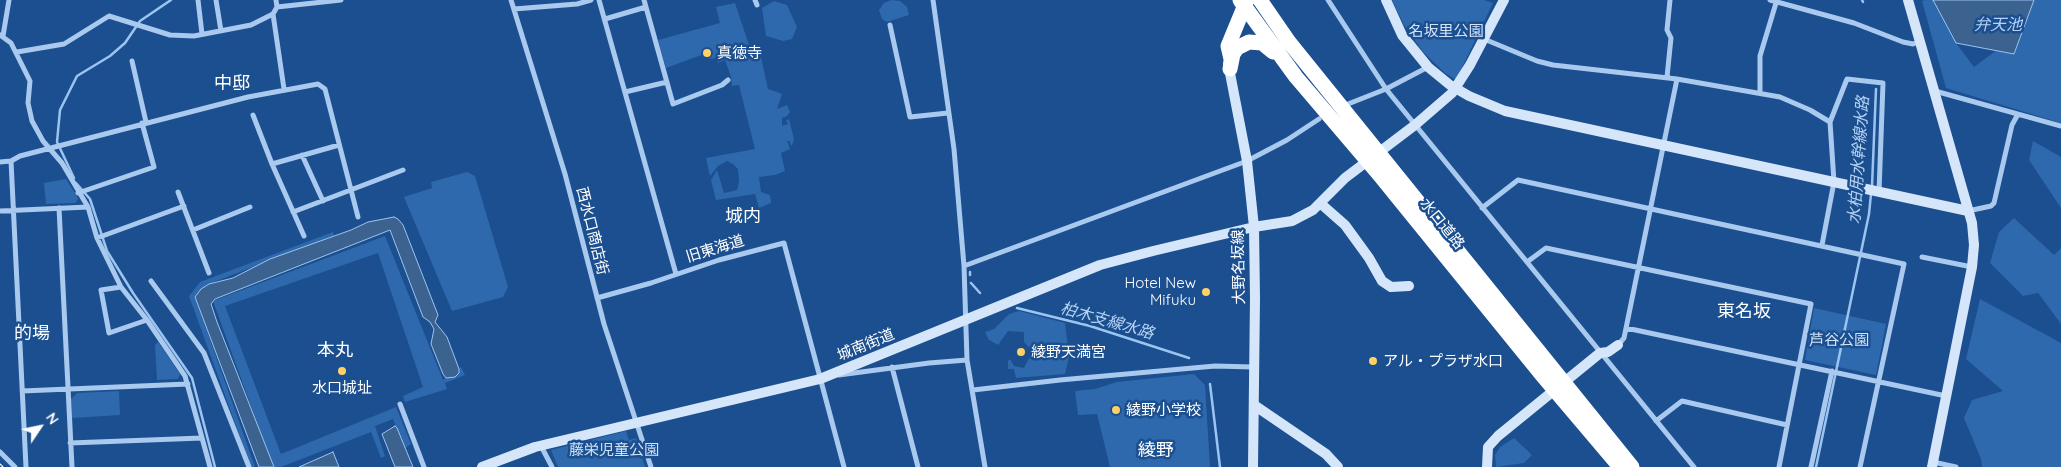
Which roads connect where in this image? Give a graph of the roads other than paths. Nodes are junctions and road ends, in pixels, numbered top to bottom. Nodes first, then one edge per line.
1 (9, 0) edge
2 (198, 0) edge
3 (216, 0) edge
4 (276, 0) edge
5 (342, 0) edge
6 (511, 0) edge
7 (591, 0) edge
8 (599, 0) edge
9 (644, 0) edge
10 (933, 0) edge
11 (1260, 0) edge
12 (1328, 0) edge
13 (1386, 0) edge
14 (1504, 0) edge
15 (1670, 0) edge
16 (1770, 0) edge
17 (1908, 0) edge
18 (1242, 1) edge
19 (1776, 3) junction
20 (277, 7) junction
21 (646, 7) junction
22 (514, 9) junction
23 (273, 14) junction
24 (605, 19) junction
25 (890, 26) dead end
26 (221, 31) junction
27 (202, 34) junction
28 (2, 36) edge
29 (1484, 39) junction
30 (1921, 41) junction
31 (17, 52) junction
32 (132, 61) dead end
33 (1231, 65) junction
34 (1428, 67) junction
35 (1296, 77) junction
36 (1667, 78) junction
37 (1677, 78) junction
38 (728, 80) dead end
39 (667, 82) junction
40 (1456, 88) junction
41 (1386, 89) junction
42 (284, 90) junction
43 (1935, 91) junction
44 (625, 92) junction
45 (1760, 92) junction
46 (1348, 104) dead end
47 (948, 113) junction
48 (2018, 114) junction
49 (253, 115) dead end
50 (1319, 119) dead end
51 (1830, 122) junction
52 (144, 123) junction
53 (1415, 124) junction
54 (2061, 126) edge
55 (338, 145) junction
56 (1664, 146) junction
57 (51, 149) junction
58 (302, 155) junction
59 (1373, 156) junction
60 (11, 161) junction
61 (1247, 161) junction
62 (0, 162) edge
63 (272, 164) junction
64 (403, 170) dead end
65 (1834, 182) junction
66 (350, 190) junction
67 (1874, 191) junction
68 (178, 192) dead end
69 (78, 193) junction
70 (322, 201) junction
71 (1320, 203) junction
72 (184, 206) junction
73 (88, 207) junction
74 (250, 207) dead end
75 (59, 208) junction
76 (1482, 208) junction
77 (1649, 209) junction
78 (13, 210) junction
79 (0, 211) edge
80 (1968, 211) junction
81 (293, 212) junction
82 (358, 217) dead end
83 (1254, 228) junction
84 (193, 230) junction
85 (304, 236) dead end
86 (97, 238) junction
87 (1822, 245) junction
88 (1922, 257) dead end
89 (1527, 262) junction
90 (964, 266) junction
91 (1972, 266) junction
92 (1638, 268) junction
93 (209, 273) dead end
94 (676, 274) junction
95 (151, 281) dead end
96 (1409, 286) dead end
97 (122, 287) junction
98 (597, 298) junction
99 (147, 320) junction
100 (965, 321) junction
101 (1626, 328) junction
102 (1618, 345) joint
103 (1600, 353) junction
104 (967, 360) junction
105 (1800, 365) junction
106 (892, 367) junction
107 (1253, 368) junction
108 (1832, 371) junction
109 (833, 375) junction
110 (820, 379) junction
111 (1878, 381) junction
112 (188, 384) junction
113 (1559, 385) junction
114 (68, 389) junction
115 (973, 390) junction
116 (22, 391) junction
117 (1947, 396) junction
118 (400, 404) dead end
119 (1254, 405) junction
120 (1656, 420) junction
121 (636, 424) junction
122 (1787, 425) junction
123 (202, 438) junction
124 (70, 443) junction
125 (541, 446) junction
126 (0, 452) edge
127 (1933, 464) edge
128 (15, 467) edge
129 (26, 467) edge
130 (72, 467) edge
131 (210, 467) edge
132 (249, 467) edge
133 (424, 467) edge
134 (482, 467) edge
135 (552, 467) edge
136 (650, 467) edge
137 (844, 467) edge
138 (918, 467) edge
139 (985, 467) edge
140 (1253, 467) edge
141 (1338, 467) edge
142 (1487, 467) edge
143 (1620, 467) edge
144 (1632, 467) edge
145 (1694, 467) edge
146 (1779, 467) edge
147 (1811, 467) edge
148 (1860, 467) edge
149 (1956, 467) edge

1 - 28 street
2 - 27 street
3 - 26 street
4 - 20 street
5 - 20 street
6 - 22 street, 西水口商店街
7 - 22 street
8 - 24 street, 旧東海道
9 - 21 street
10 - 47 street
11 - 59 highway, 水口道路
12 - 41 street
13 - 34 street
14 - 29 street, 城南街道
15 - 36 street
16 - 19 street
17 - 30 street
18 - 33 highway
18 - 35 highway, 水口道路
19 - 30 street
19 - 45 street
20 - 23 street
21 - 24 street
21 - 39 street
22 - 98 street, 西水口商店街
23 - 26 street
23 - 42 street
24 - 44 street, 旧東海道
25 - 47 street
26 - 27 street
27 - 31 street
28 - 31 street
29 - 36 street
29 - 40 street, 城南街道
30 - 43 street
31 - 57 street
32 - 52 street
33 - 35 highway
33 - 61 street, 大野名坂線
34 - 40 street
34 - 41 street
35 - 59 highway, 水口道路
36 - 37 street
37 - 45 street
37 - 56 street
38 - 39 street
39 - 44 street
40 - 53 street, 城南街道
40 - 56 street
41 - 46 street
41 - 53 street
42 - 52 street
42 - 55 street
43 - 48 street
43 - 80 street
44 - 94 street, 旧東海道
45 - 51 street
47 - 90 street
48 - 54 street
48 - 80 street
49 - 63 street
50 - 61 street
51 - 65 street
51 - 67 street
52 - 57 street
52 - 69 street
53 - 59 street, 城南街道
53 - 76 street
55 - 58 street
55 - 66 street
56 - 65 street
56 - 77 street
57 - 60 street
57 - 69 street
58 - 63 street
58 - 70 street
59 - 71 street, 城南街道
59 - 113 highway, 水口道路
60 - 62 street
60 - 78 street
61 - 83 street, 大野名坂線
61 - 90 street
63 - 81 street
64 - 66 street
65 - 67 street
65 - 87 street
66 - 70 street
66 - 82 street
67 - 80 street
68 - 72 street
69 - 73 street
70 - 81 street
71 - 83 street, 城南街道
71 - 96 street
72 - 84 street
72 - 86 street
73 - 75 street
73 - 86 street
74 - 84 street
75 - 78 street
75 - 114 street
76 - 77 street
76 - 89 street
77 - 87 street
77 - 92 street
78 - 79 street
78 - 116 street
80 - 91 street
81 - 85 street
83 - 100 street, 城南街道
83 - 107 street, 大野名坂線
84 - 93 street
86 - 97 street
87 - 111 street
88 - 91 street
89 - 92 street
89 - 103 street
90 - 100 street
91 - 117 street
92 - 101 street
92 - 105 street
94 - 98 street
94 - 110 street, 旧東海道
95 - 132 street
97 - 99 street
97 - 99 street
98 - 121 street, 西水口商店街
99 - 112 street
100 - 104 street
100 - 109 street, 城南街道
101 - 102 street
101 - 105 street
102 - 103 street
103 - 113 street
103 - 120 street
104 - 106 street
104 - 115 street
105 - 108 street
105 - 122 street
106 - 109 street
106 - 138 street
107 - 115 street
107 - 119 street, 大野名坂線
108 - 111 street
108 - 147 street
109 - 110 street, 城南街道
110 - 121 street, 城南街道
110 - 137 street, 旧東海道
111 - 117 street
111 - 148 street
112 - 114 street
112 - 123 street
113 - 142 street
113 - 143 highway, 水口道路
113 - 144 highway, 水口道路
114 - 116 street
114 - 124 street
115 - 139 street
116 - 129 street
117 - 127 street
118 - 133 street
119 - 140 street, 大野名坂線
119 - 141 street
120 - 122 street
120 - 145 street
121 - 125 street, 城南街道
121 - 136 street, 西水口商店街
122 - 146 street
123 - 124 street
123 - 131 street
124 - 130 street
125 - 134 street, 城南街道
125 - 135 street
126 - 128 street
127 - 149 street

